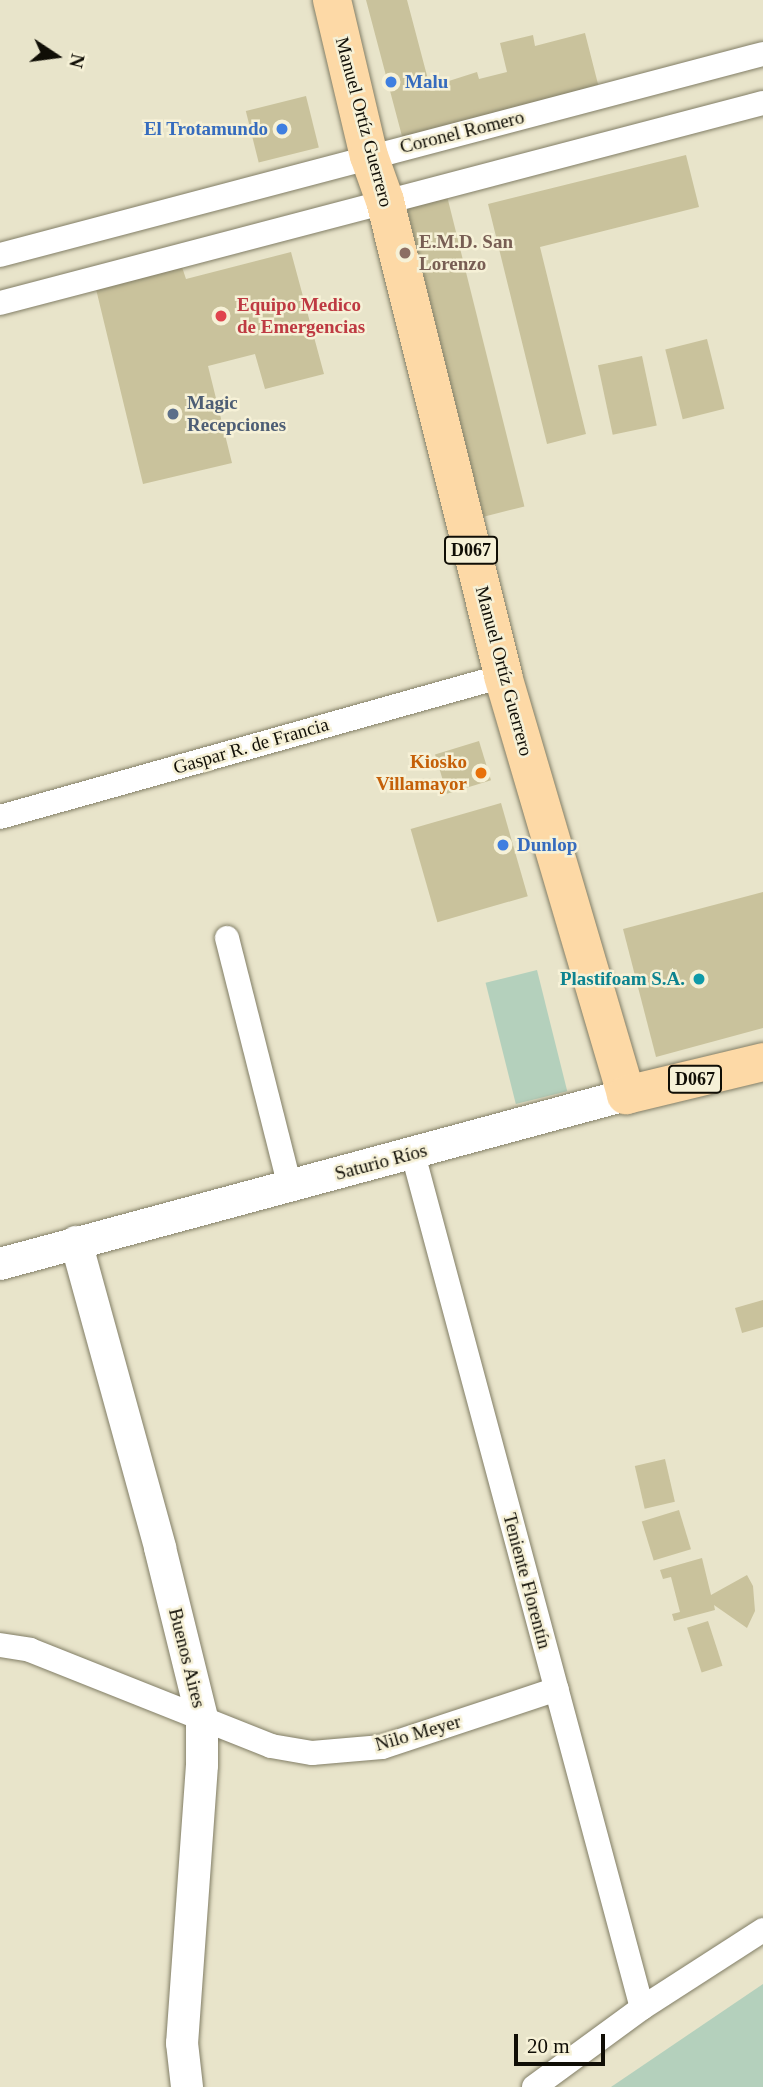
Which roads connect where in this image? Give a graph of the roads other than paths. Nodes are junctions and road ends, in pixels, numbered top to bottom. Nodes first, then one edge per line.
1 (332, 0) edge
2 (763, 54) edge
3 (763, 103) edge
4 (369, 156) junction
5 (385, 201) junction
6 (0, 255) edge
7 (0, 303) edge
8 (503, 676) junction
9 (0, 817) edge
10 (227, 938) dead end
11 (763, 1062) edge
12 (626, 1095) junction
13 (413, 1154) junction
14 (290, 1187) junction
15 (76, 1242) junction
16 (0, 1265) edge
17 (0, 1645) edge
18 (556, 1689) junction
19 (202, 1718) junction
20 (763, 1930) edge
21 (642, 2008) junction
22 (187, 2087) edge
23 (534, 2087) edge

1 - 4 main road, Manuel Ortíz Guerrero / D067
2 - 4 street, Coronel Romero
3 - 5 street
4 - 5 main road, Manuel Ortíz Guerrero / D067
4 - 6 street, Coronel Romero
5 - 7 street
5 - 8 main road, Manuel Ortíz Guerrero / D067
8 - 9 street, Gaspar R. de Francia
8 - 12 main road, Manuel Ortíz Guerrero / D067
10 - 14 street
11 - 12 main road, Saturio Ríos / D067
12 - 13 street, Saturio Ríos
13 - 14 street, Saturio Ríos
13 - 18 street, Teniente Florentín
14 - 15 street, Saturio Ríos
15 - 16 street, Saturio Ríos
15 - 19 street, Buenos Aires
17 - 19 street, Nilo Meyer
18 - 19 street, Nilo Meyer
18 - 21 street, Teniente Florentín
19 - 22 street, Buenos Aires
20 - 21 street
21 - 23 street

